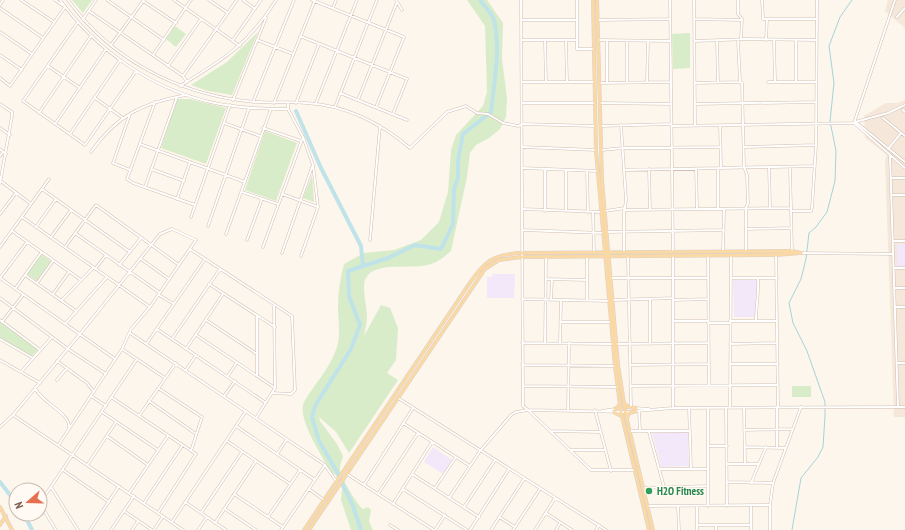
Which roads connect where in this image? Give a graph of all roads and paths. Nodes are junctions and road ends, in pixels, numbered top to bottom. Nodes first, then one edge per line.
1 (3, 0) edge
2 (21, 0) edge
3 (55, 0) edge
4 (60, 0) edge
5 (68, 0) edge
6 (96, 0) edge
7 (107, 0) edge
8 (143, 0) edge
9 (174, 0) edge
10 (191, 0) edge
11 (209, 0) edge
12 (237, 0) edge
13 (243, 0) edge
14 (261, 0) edge
15 (276, 0) edge
16 (294, 0) edge
17 (314, 0) edge
18 (336, 0) edge
19 (357, 0) edge
20 (377, 0) edge
21 (521, 0) edge
22 (576, 0) edge
23 (593, 0) edge
24 (597, 0) edge
25 (670, 0) edge
26 (694, 0) edge
27 (738, 0) edge
28 (762, 0) edge
29 (817, 0) edge
30 (895, 0) edge
31 (396, 1) edge
32 (0, 4) edge
33 (65, 7) junction
34 (0, 8) edge
35 (186, 8) junction
36 (333, 8) junction
37 (905, 8) edge
38 (255, 9) junction
39 (402, 10) dead end
40 (89, 11) junction
41 (228, 13) junction
42 (268, 13) junction
43 (350, 15) junction
44 (131, 17) junction
45 (897, 17) dead end
46 (83, 19) junction
47 (201, 19) junction
48 (670, 19) junction
49 (694, 19) junction
50 (767, 19) junction
51 (816, 19) junction
52 (522, 20) junction
53 (576, 20) junction
54 (597, 20) junction
55 (742, 20) junction
56 (54, 22) junction
57 (78, 22) junction
58 (368, 22) junction
59 (176, 23) junction
60 (88, 25) junction
61 (84, 29) junction
62 (217, 29) junction
63 (386, 30) junction
64 (0, 32) edge
65 (120, 33) junction
66 (91, 36) junction
67 (300, 36) junction
68 (43, 38) junction
69 (164, 40) junction
70 (233, 40) junction
71 (257, 40) junction
72 (522, 40) junction
73 (566, 40) junction
74 (577, 40) junction
75 (597, 40) junction
76 (607, 40) junction
77 (738, 40) junction
78 (742, 40) junction
79 (766, 40) junction
80 (774, 40) junction
81 (796, 40) junction
82 (816, 40) junction
83 (545, 41) junction
84 (627, 41) junction
85 (648, 41) junction
86 (670, 41) junction
87 (695, 41) junction
88 (717, 41) junction
89 (319, 44) junction
90 (110, 45) junction
91 (240, 46) junction
92 (275, 47) junction
93 (106, 49) junction
94 (593, 49) junction
95 (336, 51) junction
96 (32, 54) junction
97 (293, 54) junction
98 (0, 55) edge
99 (152, 55) junction
100 (354, 58) junction
101 (120, 60) junction
102 (372, 65) junction
103 (48, 66) junction
104 (168, 66) junction
105 (22, 70) junction
106 (136, 71) junction
107 (390, 72) junction
108 (183, 76) junction
109 (64, 77) junction
110 (0, 78) edge
111 (187, 82) junction
112 (522, 82) junction
113 (546, 82) junction
114 (567, 82) junction
115 (596, 82) junction
116 (607, 82) junction
117 (627, 82) junction
118 (647, 82) junction
119 (670, 82) junction
120 (718, 82) junction
121 (740, 82) junction
122 (768, 82) dead end
123 (775, 82) junction
124 (796, 82) junction
125 (816, 82) junction
126 (695, 83) junction
127 (180, 86) junction
128 (80, 88) junction
129 (340, 93) junction
130 (186, 95) junction
131 (213, 96) junction
132 (177, 97) junction
133 (95, 98) junction
134 (233, 100) junction
135 (358, 100) junction
136 (155, 102) junction
137 (253, 102) junction
138 (816, 102) junction
139 (212, 103) junction
140 (274, 103) junction
141 (288, 103) junction
142 (296, 103) junction
143 (316, 103) junction
144 (597, 103) junction
145 (0, 104) edge
146 (522, 104) junction
147 (671, 104) junction
148 (695, 104) junction
149 (743, 104) junction
150 (230, 105) junction
151 (905, 105) edge
152 (335, 107) junction
153 (376, 107) junction
154 (249, 108) junction
155 (110, 109) junction
156 (271, 109) junction
157 (288, 109) junction
158 (39, 112) junction
159 (130, 113) junction
160 (393, 114) junction
161 (123, 118) junction
162 (883, 118) dead end
163 (407, 120) dead end
164 (855, 122) junction
165 (224, 123) junction
166 (55, 124) junction
167 (523, 124) junction
168 (816, 124) junction
169 (621, 125) junction
170 (672, 125) junction
171 (696, 125) junction
172 (720, 125) junction
173 (743, 125) junction
174 (380, 126) junction
175 (597, 126) junction
176 (0, 128) edge
177 (263, 128) junction
178 (242, 130) junction
179 (901, 133) junction
180 (70, 134) junction
181 (10, 135) junction
182 (260, 136) junction
183 (303, 136) junction
184 (905, 136) edge
185 (301, 141) junction
186 (140, 144) junction
187 (816, 145) junction
188 (523, 147) junction
189 (672, 147) junction
190 (720, 147) junction
191 (744, 147) junction
192 (623, 148) junction
193 (888, 148) junction
194 (0, 149) edge
195 (158, 150) junction
196 (596, 150) junction
197 (601, 150) junction
198 (3, 152) junction
199 (91, 152) dead end
200 (6, 154) junction
201 (0, 156) edge
202 (890, 156) junction
203 (190, 162) junction
204 (905, 162) edge
205 (313, 165) junction
206 (815, 166) junction
207 (769, 167) junction
208 (790, 167) junction
209 (523, 168) junction
210 (696, 168) junction
211 (719, 168) junction
212 (744, 168) junction
213 (905, 168) edge
214 (151, 169) junction
215 (208, 169) junction
216 (545, 169) junction
217 (649, 169) junction
218 (672, 169) junction
219 (130, 170) junction
220 (566, 170) junction
221 (624, 170) junction
222 (587, 171) junction
223 (598, 171) junction
224 (226, 175) junction
225 (891, 178) junction
226 (905, 178) edge
227 (49, 179) dead end
228 (184, 181) junction
229 (245, 182) junction
230 (1, 183) edge
231 (145, 187) junction
232 (42, 189) junction
233 (241, 191) junction
234 (16, 193) junction
235 (282, 194) junction
236 (892, 195) junction
237 (905, 195) edge
238 (56, 199) junction
239 (178, 199) junction
240 (262, 199) junction
241 (300, 200) junction
242 (31, 204) junction
243 (278, 204) junction
244 (195, 205) junction
245 (318, 207) junction
246 (746, 207) junction
247 (770, 208) junction
248 (523, 209) junction
249 (625, 209) junction
250 (673, 209) junction
251 (697, 209) junction
252 (718, 209) junction
253 (724, 209) junction
254 (71, 210) junction
255 (650, 210) junction
256 (791, 210) junction
257 (545, 211) junction
258 (566, 212) junction
259 (593, 212) junction
260 (603, 212) junction
261 (588, 213) junction
262 (0, 214) edge
263 (22, 217) junction
264 (191, 217) dead end
265 (85, 220) junction
266 (208, 226) dead end
267 (36, 227) junction
268 (791, 228) junction
269 (746, 229) junction
270 (523, 230) junction
271 (724, 230) junction
272 (12, 231) junction
273 (623, 231) junction
274 (673, 231) junction
275 (594, 232) junction
276 (607, 232) junction
277 (75, 233) junction
278 (603, 233) junction
279 (226, 234) dead end
280 (51, 237) junction
281 (141, 238) junction
282 (247, 240) dead end
283 (370, 240) dead end
284 (893, 241) junction
285 (905, 241) edge
286 (27, 242) junction
287 (1, 243) edge
288 (152, 246) junction
289 (0, 247) edge
290 (64, 247) junction
291 (263, 247) dead end
292 (190, 249) junction
293 (792, 251) junction
294 (41, 252) junction
295 (130, 252) junction
296 (723, 252) junction
297 (746, 252) junction
298 (282, 253) dead end
299 (594, 253) junction
300 (624, 253) junction
301 (797, 253) junction
302 (803, 253) joint
303 (673, 254) junction
304 (731, 254) junction
305 (893, 254) junction
306 (106, 255) junction
307 (522, 255) junction
308 (608, 255) junction
309 (708, 255) junction
310 (776, 255) junction
311 (301, 256) dead end
312 (587, 256) junction
313 (628, 256) junction
314 (546, 257) junction
315 (141, 259) junction
316 (205, 259) junction
317 (53, 261) junction
318 (179, 264) junction
319 (120, 265) junction
320 (220, 268) junction
321 (894, 268) junction
322 (905, 268) edge
323 (94, 269) junction
324 (69, 272) junction
325 (130, 273) junction
326 (25, 275) junction
327 (107, 277) junction
328 (0, 278) edge
329 (612, 278) junction
330 (629, 278) junction
331 (673, 278) junction
332 (708, 278) junction
333 (731, 278) junction
334 (758, 278) junction
335 (777, 278) junction
336 (170, 279) junction
337 (546, 279) junction
338 (552, 279) junction
339 (81, 280) junction
340 (587, 280) junction
341 (37, 284) junction
342 (209, 284) junction
343 (119, 286) junction
344 (894, 288) junction
345 (905, 288) edge
346 (14, 289) junction
347 (53, 294) junction
348 (159, 294) junction
349 (223, 294) junction
350 (23, 295) junction
351 (0, 298) edge
352 (522, 299) junction
353 (630, 299) junction
354 (650, 299) junction
355 (673, 299) junction
356 (708, 299) junction
357 (546, 300) junction
358 (551, 300) junction
359 (560, 300) junction
360 (587, 300) junction
361 (613, 300) junction
362 (62, 301) junction
363 (609, 301) junction
364 (174, 304) junction
365 (274, 306) junction
366 (150, 307) junction
367 (895, 307) junction
368 (905, 307) edge
369 (13, 308) junction
370 (76, 311) junction
371 (257, 316) junction
372 (206, 320) junction
373 (1, 321) edge
374 (673, 321) junction
375 (756, 321) junction
376 (777, 321) junction
377 (560, 322) junction
378 (611, 322) junction
379 (708, 322) junction
380 (730, 322) junction
381 (65, 324) junction
382 (274, 327) junction
383 (157, 329) junction
384 (130, 333) junction
385 (80, 334) junction
386 (196, 335) junction
387 (52, 337) junction
388 (0, 339) edge
389 (172, 339) junction
390 (708, 342) junction
391 (147, 343) junction
392 (522, 343) junction
393 (544, 343) junction
394 (560, 343) junction
395 (569, 343) junction
396 (777, 343) junction
397 (612, 344) junction
398 (617, 344) junction
399 (629, 344) junction
400 (650, 344) junction
401 (673, 344) junction
402 (730, 344) junction
403 (68, 348) junction
404 (122, 349) junction
405 (186, 349) junction
406 (40, 350) junction
407 (257, 354) junction
408 (196, 355) junction
409 (423, 356) junction
410 (33, 358) junction
411 (116, 359) junction
412 (137, 359) junction
413 (0, 360) edge
414 (57, 361) junction
415 (237, 362) junction
416 (176, 363) junction
417 (897, 363) junction
418 (905, 363) edge
419 (709, 364) junction
420 (730, 364) junction
421 (777, 364) junction
422 (522, 365) junction
423 (630, 365) junction
424 (672, 365) junction
425 (568, 366) junction
426 (615, 366) junction
427 (67, 368) junction
428 (186, 370) junction
429 (21, 372) junction
430 (106, 374) junction
431 (227, 376) junction
432 (257, 376) junction
433 (165, 378) junction
434 (57, 380) dead end
435 (234, 381) junction
436 (40, 382) junction
437 (709, 385) junction
438 (730, 385) junction
439 (777, 385) junction
440 (522, 386) junction
441 (630, 386) junction
442 (673, 386) junction
443 (568, 387) junction
444 (618, 387) junction
445 (35, 388) junction
446 (158, 388) junction
447 (275, 388) junction
448 (94, 392) junction
449 (272, 393) junction
450 (91, 396) junction
451 (224, 396) junction
452 (623, 396) junction
453 (111, 397) junction
454 (398, 398) junction
455 (149, 401) junction
456 (619, 401) junction
457 (266, 403) junction
458 (106, 406) junction
459 (631, 407) junction
460 (777, 407) junction
461 (801, 407) junction
462 (898, 407) junction
463 (905, 407) edge
464 (413, 408) junction
465 (673, 408) junction
466 (689, 408) junction
467 (708, 408) junction
468 (726, 408) junction
469 (730, 408) junction
470 (744, 408) junction
471 (650, 409) junction
472 (528, 410) junction
473 (568, 410) junction
474 (595, 410) junction
475 (614, 410) junction
476 (623, 410) junction
477 (637, 410) junction
478 (246, 411) junction
479 (102, 412) junction
480 (13, 415) junction
481 (138, 416) junction
482 (256, 418) junction
483 (116, 422) junction
484 (403, 423) junction
485 (625, 423) junction
486 (0, 426) edge
487 (236, 426) junction
488 (69, 429) junction
489 (777, 429) junction
490 (793, 429) junction
491 (744, 430) junction
492 (629, 431) junction
493 (640, 431) junction
494 (690, 431) junction
495 (549, 432) junction
496 (601, 432) junction
497 (649, 432) junction
498 (418, 433) junction
499 (196, 434) junction
500 (107, 436) junction
501 (168, 436) junction
502 (287, 439) junction
503 (226, 441) junction
504 (432, 442) junction
505 (59, 444) junction
506 (182, 446) junction
507 (708, 446) junction
508 (727, 446) junction
509 (745, 447) junction
510 (766, 447) junction
511 (777, 447) junction
512 (786, 448) junction
513 (158, 450) junction
514 (569, 450) junction
515 (605, 450) junction
516 (191, 451) junction
517 (480, 451) junction
518 (242, 452) junction
519 (73, 454) junction
520 (277, 454) junction
521 (456, 457) junction
522 (495, 460) junction
523 (256, 461) junction
524 (88, 464) junction
525 (727, 464) junction
526 (745, 464) junction
527 (759, 464) junction
528 (148, 465) junction
529 (325, 465) junction
530 (470, 466) junction
531 (510, 469) junction
532 (659, 469) junction
533 (690, 469) junction
534 (708, 469) junction
535 (62, 470) junction
536 (300, 470) junction
537 (634, 470) junction
538 (611, 471) junction
539 (347, 474) junction
540 (412, 474) junction
541 (524, 478) junction
542 (315, 480) junction
543 (336, 481) junction
544 (727, 482) junction
545 (751, 483) junction
546 (773, 483) junction
547 (290, 484) junction
548 (364, 485) junction
549 (119, 486) junction
550 (708, 486) junction
551 (51, 487) junction
552 (664, 487) junction
553 (435, 488) junction
554 (540, 488) junction
555 (643, 488) junction
556 (309, 489) junction
557 (403, 489) junction
558 (48, 492) edge
559 (129, 493) junction
560 (234, 494) junction
561 (378, 494) junction
562 (134, 496) junction
563 (449, 498) junction
564 (555, 498) junction
565 (324, 500) junction
566 (109, 502) junction
567 (185, 502) junction
568 (144, 503) junction
569 (393, 504) junction
570 (751, 505) junction
571 (770, 505) junction
572 (647, 506) junction
573 (678, 506) junction
574 (697, 506) junction
575 (708, 506) junction
576 (727, 506) junction
577 (464, 507) junction
578 (225, 509) junction
579 (1, 510) edge
580 (124, 511) junction
581 (158, 513) junction
582 (201, 513) junction
583 (546, 513) junction
584 (445, 515) junction
585 (6, 516) junction
586 (163, 516) junction
587 (207, 516) junction
588 (48, 517) edge
589 (268, 517) junction
590 (479, 517) junction
591 (499, 517) junction
592 (138, 521) junction
593 (172, 522) junction
594 (215, 523) junction
595 (560, 523) junction
596 (0, 525) edge
597 (390, 525) dead end
598 (599, 525) junction
599 (697, 525) junction
600 (716, 525) junction
601 (751, 525) junction
602 (283, 527) junction
603 (514, 527) junction
604 (252, 529) edge
605 (12, 530) edge
606 (56, 530) edge
607 (78, 530) edge
608 (90, 530) edge
609 (111, 530) edge
610 (132, 530) edge
611 (153, 530) edge
612 (183, 530) edge
613 (198, 530) edge
614 (226, 530) edge
615 (256, 530) edge
616 (281, 530) edge
617 (304, 530) edge
618 (309, 530) edge
619 (398, 530) edge
620 (434, 530) edge
621 (469, 530) edge
622 (491, 530) edge
623 (513, 530) edge
624 (535, 530) edge
625 (556, 530) edge
626 (572, 530) edge
627 (596, 530) edge
628 (606, 530) edge
629 (650, 530) edge
630 (653, 530) edge
631 (679, 530) edge
632 (697, 530) edge
633 (716, 530) edge
634 (751, 530) edge
635 (770, 530) edge

1 - 32 street
2 - 56 street
3 - 33 street
4 - 33 street
5 - 46 street
6 - 40 street
7 - 44 street
8 - 44 street
8 - 59 street
9 - 35 street
10 - 35 street
11 - 41 street
12 - 41 street
13 - 38 street
14 - 38 street
15 - 42 street
16 - 92 street
17 - 36 street
17 - 67 street
18 - 36 street
19 - 43 street
20 - 58 street
21 - 52 street
22 - 53 street
23 - 94 main road
24 - 54 main road
25 - 48 street
26 - 49 street
27 - 55 street
28 - 50 street
29 - 51 street
30 - 164 street
31 - 39 street
31 - 63 street
33 - 56 street
33 - 57 street
34 - 68 street
35 - 47 street
35 - 59 street
36 - 43 street
37 - 45 street
38 - 70 street
40 - 46 street
40 - 65 street
41 - 62 street
42 - 71 street
42 - 91 street
43 - 58 street
43 - 95 street
44 - 65 street
44 - 69 street
46 - 60 street
47 - 62 street
47 - 104 street
48 - 54 street
48 - 86 street
49 - 55 street
49 - 87 street
50 - 51 street
50 - 79 street
51 - 82 street
52 - 53 street
52 - 72 street
53 - 74 street
54 - 75 main road
55 - 78 street
56 - 68 street
57 - 61 street
57 - 103 street
58 - 63 street
58 - 100 street
59 - 69 street
60 - 61 street
60 - 90 street
61 - 66 street
62 - 70 street
62 - 108 street
63 - 102 street
63 - 107 street
64 - 96 street
65 - 90 street
65 - 99 street
66 - 93 street
66 - 109 street
67 - 89 street
67 - 97 street
68 - 96 street
69 - 99 street
70 - 91 street
71 - 92 street
71 - 134 street
72 - 83 street
72 - 112 street
73 - 74 street
73 - 83 street
73 - 114 street
74 - 94 street
75 - 76 street
75 - 115 main road
76 - 84 street
76 - 116 street
77 - 78 street
77 - 88 street
77 - 121 street
78 - 79 street
79 - 80 street
80 - 81 street
80 - 123 street
81 - 82 street
81 - 124 street
82 - 125 street
83 - 113 street
84 - 85 street
84 - 117 street
85 - 86 street
85 - 118 street
86 - 119 street
87 - 88 street
87 - 126 street
88 - 120 street
89 - 95 street
89 - 142 street
90 - 127 street
91 - 111 street
92 - 97 street
92 - 137 street
93 - 101 street
93 - 128 street
94 - 115 main road
95 - 100 street
95 - 143 street
96 - 105 street
97 - 140 street
98 - 105 street
99 - 104 street
100 - 102 street
100 - 129 street
101 - 106 street
101 - 133 street
102 - 107 street
102 - 135 street
103 - 109 street
103 - 158 street
104 - 108 street
105 - 110 street
106 - 130 street
106 - 155 street
107 - 153 street
107 - 160 street
108 - 111 street
109 - 128 street
109 - 158 street
111 - 127 street
112 - 113 street
112 - 146 street
113 - 114 street
114 - 115 street
115 - 116 street
115 - 144 main road
116 - 117 street
117 - 118 street
118 - 119 street
119 - 147 street
120 - 121 street
120 - 126 street
121 - 149 street
122 - 123 street
123 - 124 street
124 - 125 street
125 - 138 street
126 - 148 street
127 - 131 street
128 - 166 street
129 - 135 street
129 - 152 street
130 - 132 street
130 - 139 street
131 - 134 street
131 - 139 street
132 - 136 street
132 - 195 street
133 - 155 street
133 - 180 street
134 - 137 street
135 - 153 street
136 - 159 street
136 - 186 street
137 - 140 street
138 - 149 street
138 - 168 street
139 - 150 street
140 - 141 street
141 - 142 street
141 - 157 street
142 - 143 street
143 - 152 street
144 - 146 street
144 - 147 street
144 - 175 main road
145 - 181 street
146 - 167 street
147 - 170 street
148 - 149 street
148 - 171 street
149 - 173 street
150 - 154 street
150 - 165 street
151 - 164 street
152 - 174 street
153 - 160 street
154 - 156 street
154 - 178 street
155 - 161 street
155 - 180 street
156 - 157 street
156 - 177 street
157 - 183 street
158 - 166 street
159 - 161 street
159 - 219 street
160 - 163 street
161 - 199 street
162 - 179 street
164 - 168 street
164 - 193 street
164 - 202 street
165 - 178 street
165 - 215 street
166 - 180 street
167 - 174 street
167 - 175 street
167 - 188 street
168 - 173 street
168 - 187 street
169 - 170 street
169 - 175 street
169 - 192 street
170 - 171 street
170 - 189 street
171 - 172 street
172 - 173 street
172 - 190 street
173 - 191 street
174 - 283 street
175 - 196 main road
175 - 197 main road
176 - 181 street
177 - 182 street
177 - 185 street
178 - 182 street
178 - 224 street
179 - 184 street
179 - 193 street
181 - 200 street
182 - 229 street
183 - 185 street
183 - 205 street
185 - 235 street
186 - 195 street
186 - 219 street
187 - 191 street
187 - 206 street
188 - 196 street
188 - 209 street
189 - 190 street
189 - 192 street
189 - 218 street
190 - 211 street
191 - 212 street
192 - 197 street
192 - 221 street
193 - 204 street
194 - 198 street
195 - 203 street
195 - 214 street
196 - 223 main road
197 - 260 main road
198 - 200 street
198 - 201 street
200 - 230 street
202 - 213 street
202 - 225 street
203 - 215 street
203 - 228 street
205 - 241 street
205 - 245 street
206 - 208 street
206 - 256 street
207 - 208 street
207 - 212 street
207 - 247 street
208 - 256 street
209 - 216 street
209 - 248 street
210 - 211 street
210 - 218 street
210 - 251 street
211 - 212 street
211 - 252 street
212 - 246 street
214 - 228 street
214 - 231 street
215 - 224 street
215 - 244 street
216 - 220 street
216 - 257 street
217 - 218 street
217 - 221 street
217 - 255 street
218 - 250 street
219 - 231 street
220 - 222 street
220 - 258 street
221 - 249 street
222 - 223 street
222 - 261 street
223 - 260 main road
224 - 229 street
224 - 266 street
225 - 226 street
225 - 236 street
227 - 232 street
228 - 239 street
229 - 233 street
230 - 234 street
231 - 239 street
232 - 238 street
232 - 242 street
233 - 240 street
233 - 279 street
234 - 242 street
234 - 262 street
235 - 241 street
235 - 243 street
236 - 237 street
236 - 284 street
238 - 254 street
238 - 267 street
239 - 244 street
240 - 243 street
240 - 282 street
241 - 245 street
241 - 298 street
242 - 263 street
243 - 291 street
244 - 264 street
245 - 311 street
246 - 247 street
246 - 253 street
246 - 269 street
247 - 256 street
248 - 257 street
248 - 270 street
249 - 255 street
249 - 260 street
249 - 273 street
250 - 251 street
250 - 255 street
250 - 274 street
251 - 252 street
252 - 253 street
253 - 271 street
254 - 265 street
254 - 280 street
256 - 268 street
257 - 258 street
258 - 261 street
259 - 260 street
259 - 261 street
259 - 275 street
260 - 276 main road
260 - 278 main road
263 - 267 street
263 - 272 street
265 - 277 street
265 - 281 street
265 - 295 street
267 - 280 street
268 - 269 street
268 - 293 street
269 - 297 street
270 - 275 street
270 - 307 street
271 - 274 street
271 - 296 street
272 - 286 street
272 - 287 street
273 - 274 street
273 - 276 street
273 - 300 street
274 - 303 street
275 - 278 street
275 - 299 street
276 - 308 main road
277 - 290 street
277 - 306 street
278 - 308 main road
280 - 290 street
281 - 288 street
281 - 295 street
284 - 285 street
284 - 305 street
286 - 294 street
286 - 328 street
287 - 289 street
288 - 292 street
288 - 315 street
288 - 318 street
290 - 323 street
292 - 316 street
292 - 318 street
293 - 297 main road
293 - 301 main road
294 - 317 street
294 - 326 street
295 - 319 street
296 - 303 main road
296 - 304 main road
297 - 304 main road
299 - 307 main road
299 - 308 main road
300 - 303 main road
300 - 308 main road
301 - 302 main road
301 - 310 main road
302 - 305 street
303 - 309 main road
303 - 313 main road
303 - 331 street
304 - 309 main road
304 - 310 main road
304 - 333 street
305 - 321 street
306 - 319 street
306 - 323 street
307 - 314 main road
307 - 352 street
307 - 409 main road
308 - 312 main road
308 - 313 main road
308 - 329 main road
308 - 363 main road
309 - 332 street
310 - 335 street
312 - 314 main road
312 - 340 street
313 - 330 street
314 - 337 street
315 - 325 street
315 - 336 street
316 - 320 street
316 - 364 street
317 - 324 street
317 - 341 street
318 - 336 street
319 - 325 street
320 - 342 street
320 - 365 street
321 - 322 street
321 - 344 street
323 - 327 street
323 - 339 street
324 - 339 street
324 - 347 street
325 - 343 street
325 - 348 street
326 - 341 street
326 - 346 street
327 - 343 street
327 - 370 street
328 - 346 street
329 - 330 street
329 - 361 main road
330 - 331 street
330 - 353 street
331 - 332 street
331 - 355 street
332 - 356 street
333 - 334 street
333 - 380 street
334 - 335 street
334 - 375 street
335 - 376 street
336 - 348 street
337 - 338 street
337 - 357 street
338 - 340 street
338 - 358 street
339 - 362 street
340 - 360 street
341 - 347 street
342 - 349 street
342 - 389 street
343 - 366 street
343 - 385 street
344 - 345 street
344 - 367 street
346 - 350 street
347 - 362 street
348 - 364 street
348 - 366 street
349 - 371 street
349 - 372 street
350 - 369 street
350 - 381 street
351 - 369 street
352 - 357 street
352 - 392 street
353 - 354 street
353 - 361 street
353 - 399 street
354 - 355 street
354 - 400 street
355 - 356 street
355 - 374 street
356 - 379 street
357 - 358 street
357 - 393 street
358 - 359 street
359 - 360 street
359 - 377 street
360 - 363 street
361 - 398 main road
362 - 370 street
363 - 378 main road
364 - 383 street
365 - 382 street
365 - 449 street
366 - 384 street
367 - 368 street
367 - 417 street
369 - 373 street
369 - 387 street
370 - 381 street
371 - 382 street
371 - 407 street
372 - 386 street
372 - 407 street
373 - 406 street
374 - 379 street
374 - 401 street
375 - 376 street
375 - 380 street
376 - 396 street
377 - 378 street
377 - 394 street
378 - 397 main road
379 - 380 street
379 - 390 street
380 - 402 street
381 - 385 street
382 - 447 street
383 - 389 street
383 - 391 street
384 - 391 street
384 - 404 street
385 - 403 street
385 - 411 street
386 - 405 street
386 - 415 street
387 - 403 street
387 - 406 street
388 - 410 street
389 - 405 street
390 - 401 street
390 - 419 street
391 - 416 street
392 - 393 street
392 - 422 street
393 - 394 street
394 - 395 street
395 - 397 street
395 - 425 street
396 - 402 street
396 - 421 street
397 - 426 main road
398 - 399 street
398 - 452 main road
399 - 400 street
399 - 423 street
400 - 401 street
401 - 424 street
402 - 420 street
403 - 414 street
403 - 430 street
404 - 411 street
404 - 412 street
405 - 408 street
406 - 410 street
407 - 432 street
408 - 428 street
408 - 431 street
409 - 454 main road
409 - 543 main road
410 - 429 street
411 - 430 street
412 - 433 street
412 - 453 street
413 - 429 street
414 - 427 street
414 - 436 street
415 - 431 street
415 - 432 street
416 - 428 street
416 - 433 street
417 - 418 street
417 - 462 street
419 - 424 street
419 - 437 street
420 - 421 street
420 - 438 street
421 - 439 street
422 - 425 street
422 - 440 street
423 - 424 street
423 - 441 street
424 - 442 street
425 - 426 street
425 - 443 street
426 - 444 main road
427 - 434 street
427 - 448 street
428 - 451 street
429 - 436 street
430 - 448 street
431 - 435 street
432 - 447 street
433 - 446 street
435 - 451 street
435 - 457 street
436 - 445 street
437 - 438 street
437 - 442 street
438 - 439 street
438 - 469 street
439 - 460 street
440 - 443 street
440 - 472 street
441 - 442 street
441 - 459 street
442 - 465 street
443 - 444 street
443 - 473 street
444 - 456 main road
445 - 480 street
445 - 488 street
446 - 455 street
446 - 499 street
447 - 449 street
448 - 450 street
449 - 457 street
450 - 458 street
450 - 488 street
451 - 478 street
452 - 459 main road
452 - 476 main road
453 - 458 street
453 - 481 street
454 - 464 street
454 - 539 main road
455 - 481 street
455 - 499 street
456 - 475 main road
456 - 476 main road
457 - 482 street
458 - 479 street
459 - 477 main road
460 - 461 street
460 - 470 street
460 - 489 street
461 - 462 street
461 - 490 street
462 - 463 street
464 - 484 street
464 - 517 street
465 - 466 street
465 - 471 street
466 - 467 street
466 - 494 street
467 - 468 street
467 - 507 street
468 - 469 street
468 - 508 street
469 - 470 street
470 - 491 street
471 - 477 street
471 - 477 street
472 - 473 street
472 - 495 street
472 - 517 street
473 - 474 street
474 - 475 street
474 - 496 street
475 - 476 street
475 - 485 main road
476 - 477 street
476 - 485 main road
477 - 485 main road
477 - 493 street
478 - 482 street
478 - 487 street
479 - 483 street
479 - 519 street
480 - 486 street
480 - 505 street
481 - 501 street
482 - 502 street
483 - 500 street
483 - 513 street
484 - 498 street
484 - 548 street
485 - 492 main road
485 - 537 main road
487 - 503 street
487 - 520 street
488 - 505 street
489 - 490 street
489 - 491 street
489 - 511 street
490 - 512 street
491 - 509 street
492 - 493 street
492 - 555 main road
493 - 497 street
494 - 497 street
494 - 533 street
495 - 496 street
495 - 514 street
496 - 515 street
497 - 532 street
498 - 504 street
498 - 561 street
499 - 516 street
500 - 524 street
500 - 528 street
501 - 506 street
501 - 513 street
502 - 520 street
502 - 529 street
503 - 518 street
503 - 567 street
504 - 521 street
504 - 540 street
505 - 519 street
506 - 516 street
506 - 568 street
507 - 508 street
507 - 534 street
508 - 525 street
509 - 510 street
509 - 526 street
510 - 511 street
510 - 527 street
511 - 512 street
512 - 546 street
513 - 528 street
514 - 515 street
514 - 538 street
515 - 538 street
516 - 581 street
517 - 522 street
517 - 530 street
518 - 523 street
518 - 582 street
519 - 524 street
519 - 535 street
520 - 536 street
521 - 530 street
521 - 553 street
522 - 531 street
522 - 577 street
523 - 547 street
523 - 560 street
524 - 549 street
525 - 526 street
525 - 544 street
526 - 527 street
527 - 545 street
528 - 559 street
529 - 542 street
529 - 543 street
530 - 563 street
531 - 541 street
531 - 590 street
532 - 533 street
532 - 552 street
533 - 534 street
534 - 550 street
535 - 551 street
535 - 566 street
536 - 542 street
536 - 547 street
537 - 538 street
537 - 629 main road
539 - 548 street
539 - 618 main road
540 - 553 street
540 - 557 street
541 - 554 street
541 - 591 street
542 - 556 street
543 - 565 main road
544 - 545 street
544 - 576 street
545 - 546 street
546 - 571 street
547 - 589 street
548 - 561 street
549 - 559 street
549 - 566 street
550 - 552 street
550 - 575 street
551 - 558 street
551 - 607 street
552 - 555 street
553 - 563 street
554 - 564 street
554 - 603 street
555 - 572 main road
556 - 565 street
556 - 602 street
557 - 569 street
557 - 584 street
559 - 562 street
560 - 578 street
560 - 589 street
561 - 569 street
562 - 568 street
562 - 580 street
563 - 577 street
564 - 583 street
564 - 598 street
565 - 617 main road
566 - 608 street
567 - 582 street
567 - 593 street
568 - 581 street
569 - 620 street
570 - 571 street
570 - 576 street
570 - 601 street
571 - 635 street
572 - 573 street
572 - 630 main road
573 - 574 street
573 - 631 street
574 - 575 street
574 - 599 street
575 - 576 street
577 - 590 street
578 - 594 street
578 - 604 street
579 - 585 main road
580 - 592 street
580 - 609 street
581 - 586 street
582 - 587 street
583 - 595 street
583 - 624 street
584 - 620 street
584 - 621 street
585 - 596 main road
585 - 605 main road
586 - 593 street
586 - 611 street
587 - 594 street
587 - 613 street
588 - 606 street
589 - 602 street
590 - 621 street
591 - 603 street
591 - 622 street
592 - 610 street
592 - 611 street
593 - 612 street
594 - 614 street
595 - 625 street
595 - 626 street
597 - 619 street
598 - 627 street
598 - 628 street
599 - 600 street
599 - 632 street
600 - 601 street
600 - 633 street
601 - 634 street
602 - 616 street
603 - 623 street
604 - 615 street

